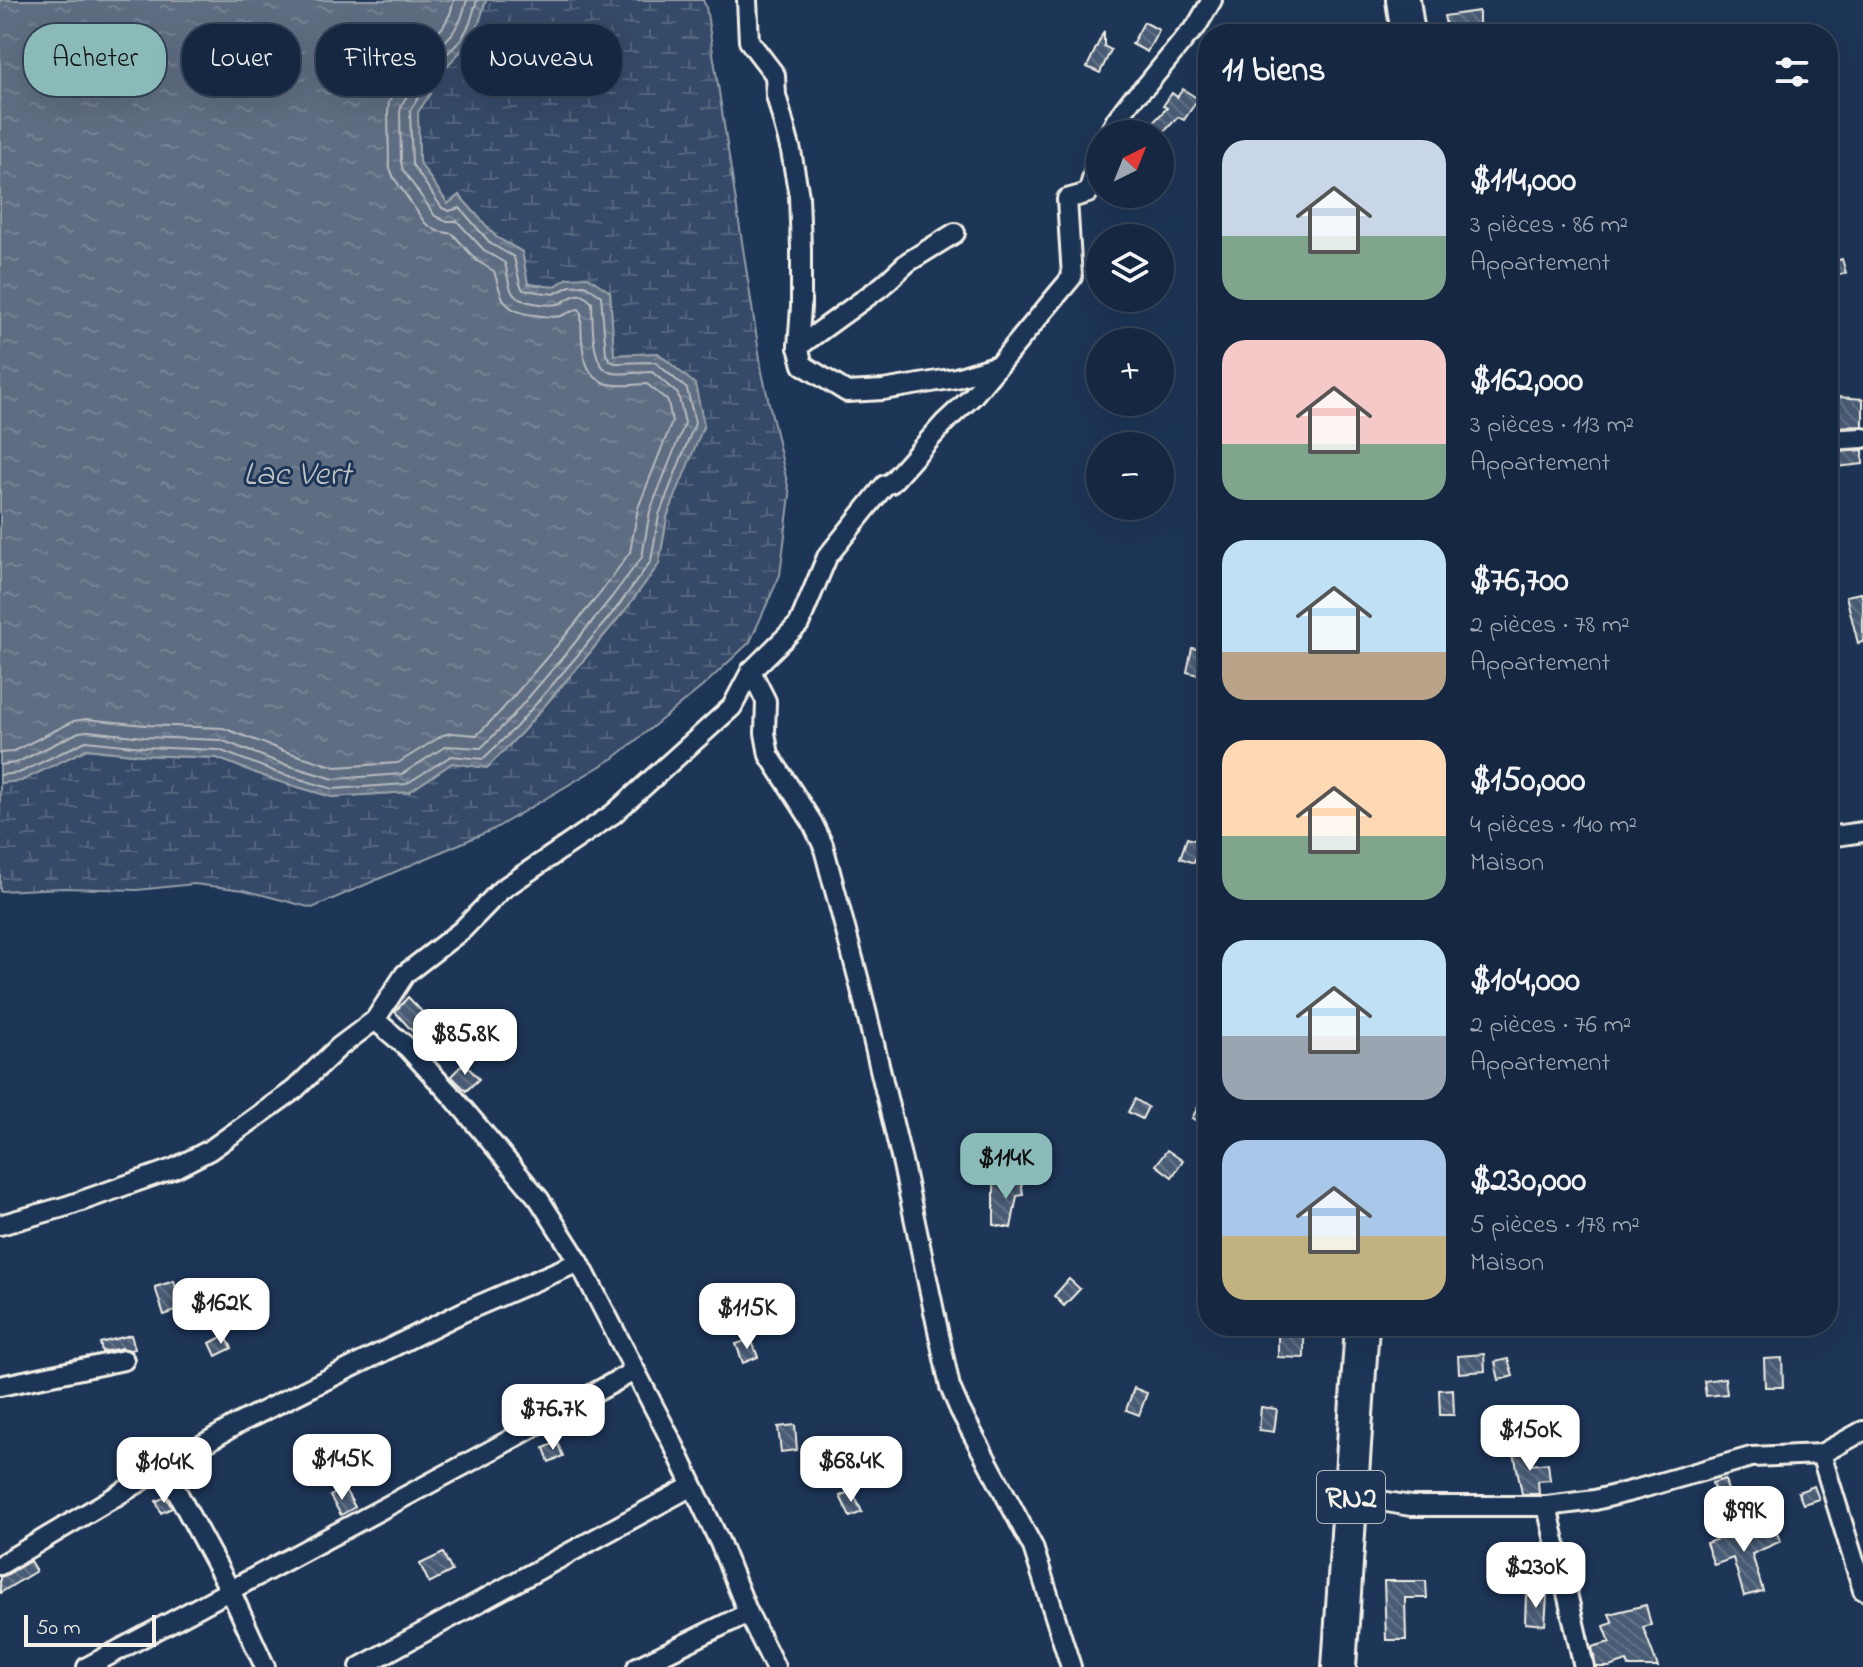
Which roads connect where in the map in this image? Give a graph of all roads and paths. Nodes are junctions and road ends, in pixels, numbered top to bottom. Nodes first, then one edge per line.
1 (747, 0) edge
2 (1212, 0) edge
3 (1403, 0) edge
4 (1407, 24) edge
5 (1116, 120) edge
6 (1086, 194) edge
7 (955, 233) dead end
8 (798, 347) junction
9 (998, 365) junction
10 (1863, 438) edge
11 (1838, 439) edge
12 (751, 671) junction
13 (1863, 832) edge
14 (1838, 836) edge
15 (375, 1020) junction
16 (0, 1225) edge
17 (579, 1262) junction
18 (1361, 1336) edge
19 (124, 1360) dead end
20 (634, 1371) junction
21 (0, 1386) edge
22 (1863, 1431) edge
23 (1821, 1454) junction
24 (164, 1468) junction
25 (692, 1486) junction
26 (1351, 1496) junction
27 (1547, 1506) junction
28 (0, 1565) edge
29 (230, 1590) junction
30 (1863, 1590) edge
31 (748, 1613) junction
32 (87, 1667) edge
33 (265, 1667) edge
34 (360, 1667) edge
35 (637, 1667) edge
36 (775, 1667) edge
37 (1071, 1667) edge
38 (1339, 1667) edge
39 (1584, 1667) edge

1 - 8 street
2 - 5 street
3 - 4 highway
6 - 9 street
7 - 8 street
8 - 9 street
9 - 12 street
10 - 11 street
12 - 15 street
12 - 37 street
13 - 14 street
15 - 16 street
15 - 17 street
17 - 20 street
17 - 24 street
18 - 26 highway, RN2
19 - 21 street
20 - 25 street
20 - 29 street
22 - 23 street
23 - 27 street
23 - 30 street
24 - 28 street
24 - 29 street
25 - 31 street
25 - 34 street
26 - 27 street
26 - 38 highway, RN2
27 - 39 street
29 - 32 street
29 - 33 street
31 - 35 street
31 - 36 street

